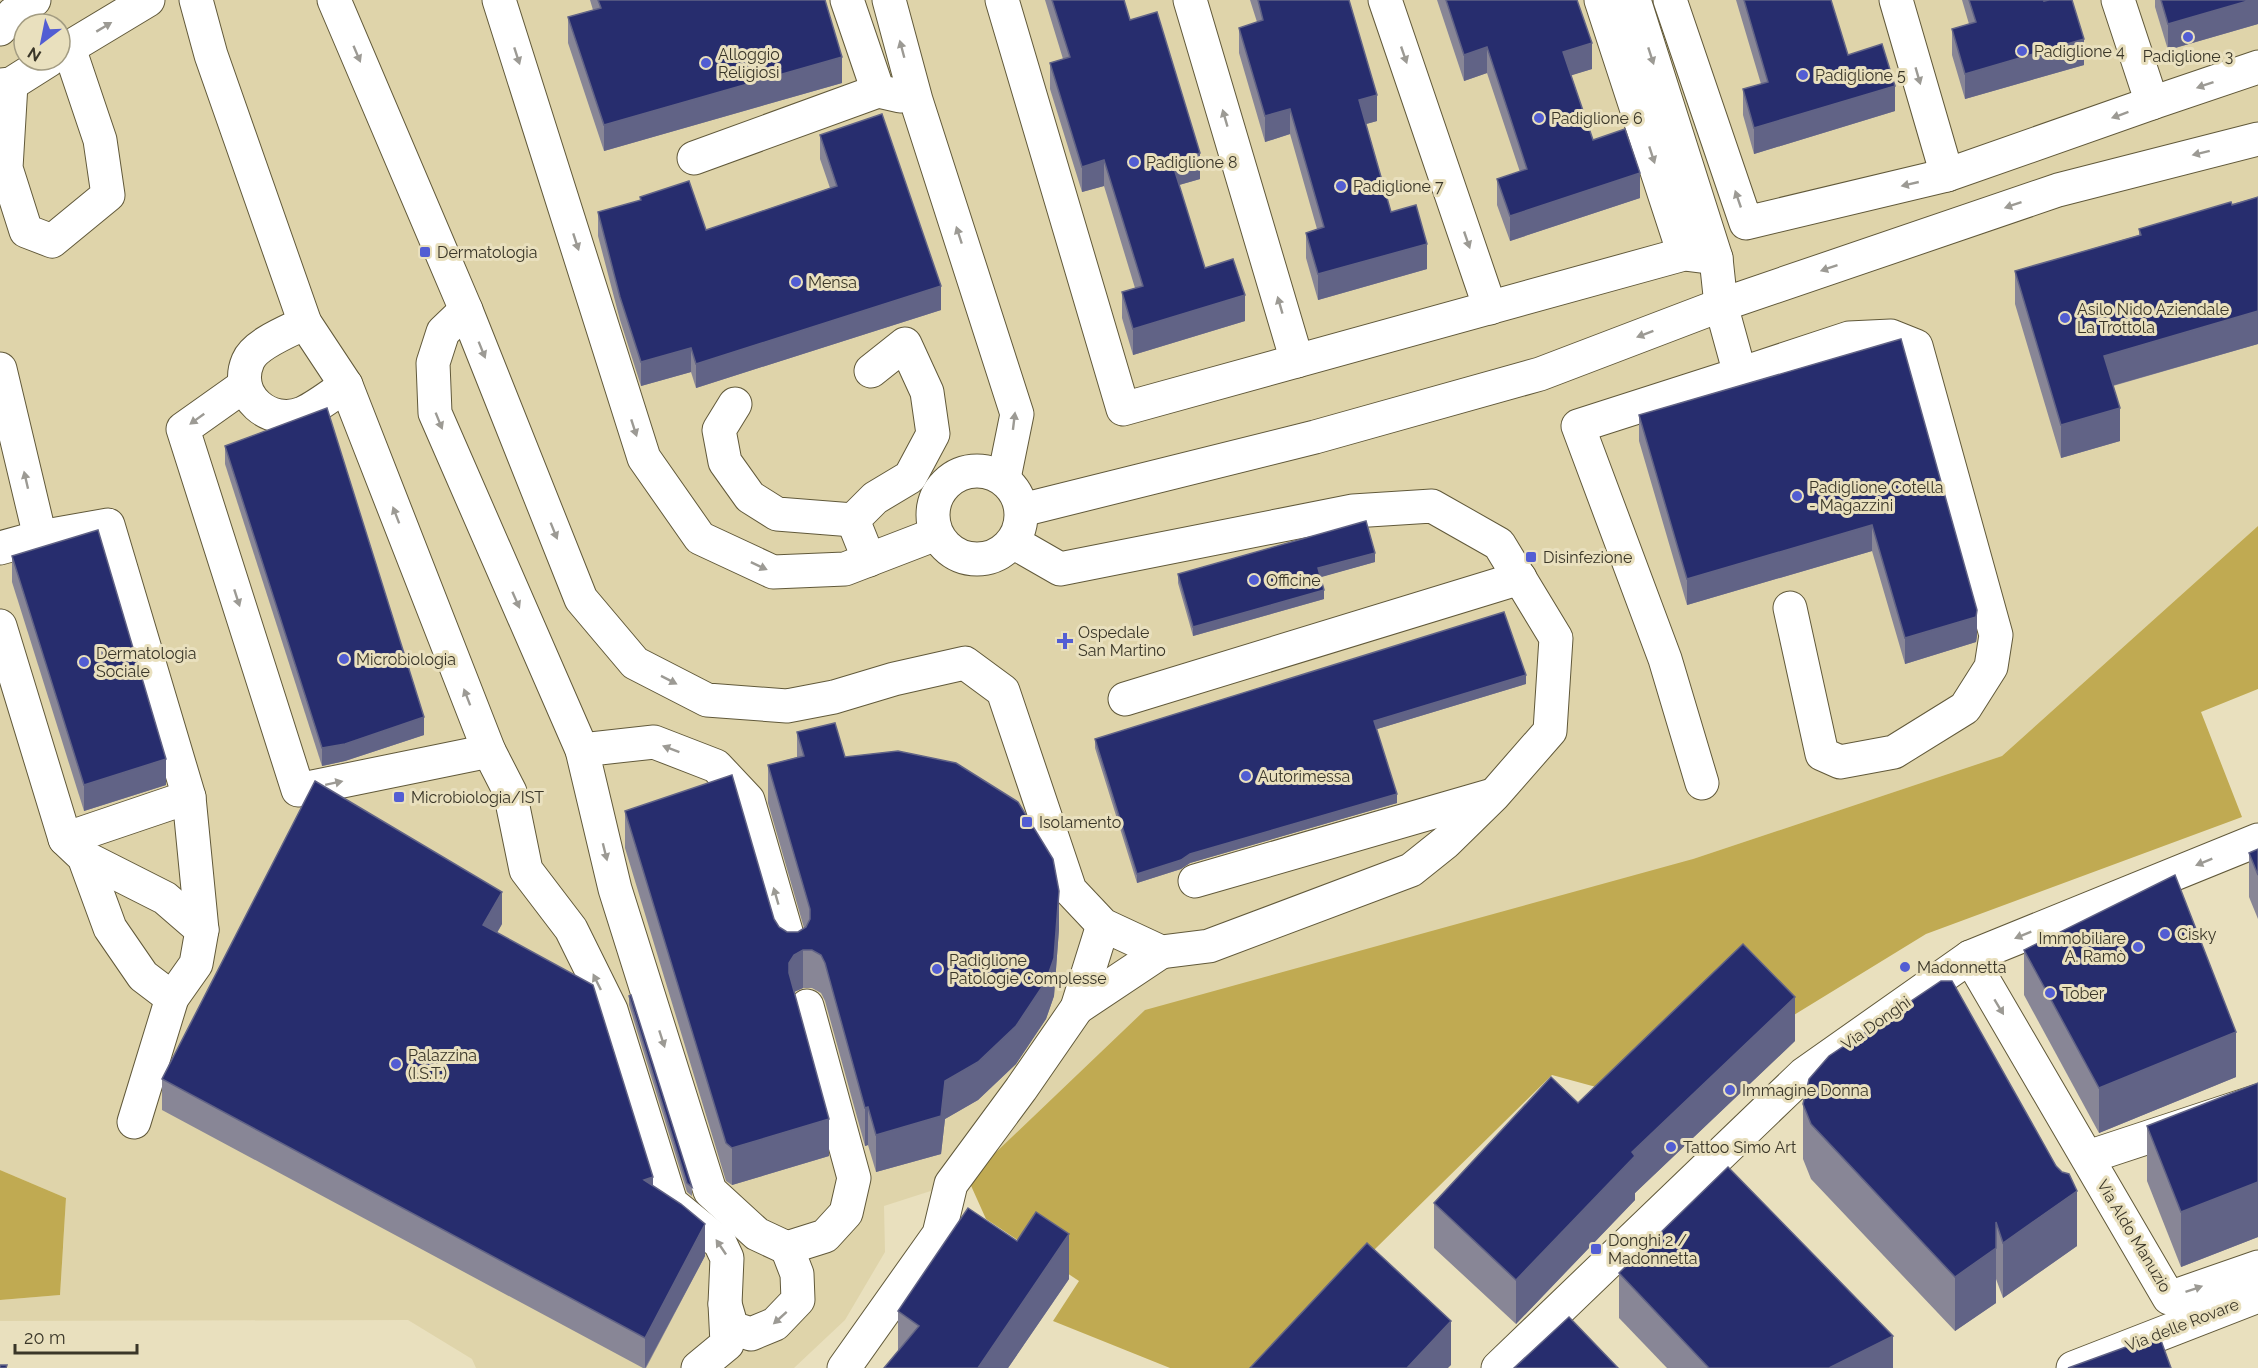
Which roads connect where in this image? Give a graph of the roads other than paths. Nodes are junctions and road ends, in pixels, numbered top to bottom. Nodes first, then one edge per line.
1 (34, 0) edge
2 (148, 0) edge
3 (196, 0) edge
4 (334, 0) edge
5 (499, 0) edge
6 (847, 0) edge
7 (889, 0) edge
8 (1002, 0) edge
9 (1190, 0) edge
10 (1385, 0) edge
11 (1601, 0) edge
12 (1634, 0) edge
13 (1670, 0) edge
14 (1896, 0) edge
15 (2118, 0) edge
16 (0, 29) edge
17 (72, 46) edge
18 (2258, 67) edge
19 (27, 72) edge
20 (68, 72) edge
21 (6, 84) edge
22 (878, 90) junction
23 (916, 100) junction
24 (2152, 103) junction
25 (2258, 139) edge
26 (2046, 142) junction
27 (694, 158) dead end
28 (1947, 175) junction
29 (2058, 190) junction
30 (1700, 256) junction
31 (1721, 305) junction
32 (1490, 308) junction
33 (466, 310) junction
34 (305, 323) junction
35 (1297, 361) junction
36 (0, 369) edge
37 (871, 371) dead end
38 (1740, 374) junction
39 (244, 385) junction
40 (346, 385) junction
41 (735, 404) dead end
42 (1004, 478) junction
43 (1022, 510) junction
44 (853, 520) junction
45 (936, 534) junction
46 (40, 537) junction
47 (1013, 542) junction
48 (0, 548) edge
49 (869, 560) junction
50 (1520, 578) junction
51 (1790, 608) dead end
52 (0, 626) edge
53 (1125, 699) dead end
54 (582, 750) junction
55 (489, 751) junction
56 (1702, 783) dead end
57 (1494, 795) junction
58 (189, 797) junction
59 (2258, 840) edge
60 (75, 848) junction
61 (1195, 881) dead end
62 (1103, 925) junction
63 (202, 930) junction
64 (792, 952) edge
65 (1161, 952) junction
66 (1970, 957) junction
67 (1940, 977) junction
68 (172, 998) junction
69 (807, 1005) dead end
70 (1077, 1008) junction
71 (1957, 1008) edge
72 (2258, 1101) edge
73 (134, 1122) dead end
74 (2088, 1157) junction
75 (788, 1248) junction
76 (2258, 1267) edge
77 (2258, 1296) edge
78 (725, 1304) junction
79 (1561, 1308) junction
80 (1585, 1334) edge
81 (698, 1368) edge
82 (844, 1368) edge
83 (1498, 1368) edge
84 (2073, 1368) edge

1 - 16 street
17 -> 2 street
3 - 34 street
4 -> 33 street
5 -> 49 street
6 - 22 street
23 -> 7 street
8 - 35 street
35 -> 9 street
10 -> 32 street
11 -> 30 street
12 -> 30 street
28 -> 13 street
14 -> 28 street
15 - 24 street
18 -> 24 street
19 - 21 street
20 - 21 street
22 - 23 street
22 - 27 street
42 -> 23 street
24 -> 26 street
25 -> 29 street
26 - 28 street
26 - 29 street
29 -> 31 street
30 - 31 street
30 - 32 street
31 - 38 street
31 -> 43 street
32 - 35 street
33 -> 54 street
33 -> 62 street
34 - 39 street
34 - 40 street
46 -> 36 street
37 - 44 street
38 - 51 street
38 - 56 street
39 - 40 street
39 -> 55 street
55 -> 40 street
41 - 44 street
42 - 43 street
42 - 45 street
43 - 47 street
44 - 49 street
45 - 47 street
45 - 49 street
46 - 48 street
46 - 58 street
47 - 50 street
50 - 53 street
50 - 57 street
52 - 60 street
64 -> 54 street
54 -> 75 street
78 -> 55 street
57 - 61 street
57 - 65 street
58 - 60 street
58 - 63 street
59 -> 66 street, Via Donghi
60 - 63 street
60 - 68 street
62 - 65 street
62 - 70 street
63 - 68 street
65 - 70 street
66 - 67 street, Via Donghi
66 -> 74 street, Via Aldo Manuzio
67 - 71 street
67 - 79 street, Via Donghi
68 - 73 street
69 - 75 street
70 - 82 street
72 - 74 street
74 -> 76 street, Via Aldo Manuzio
75 -> 78 street
77 - 84 street, Via delle Rovare
78 - 81 street
79 - 80 street
79 - 83 street, Via Donghi

